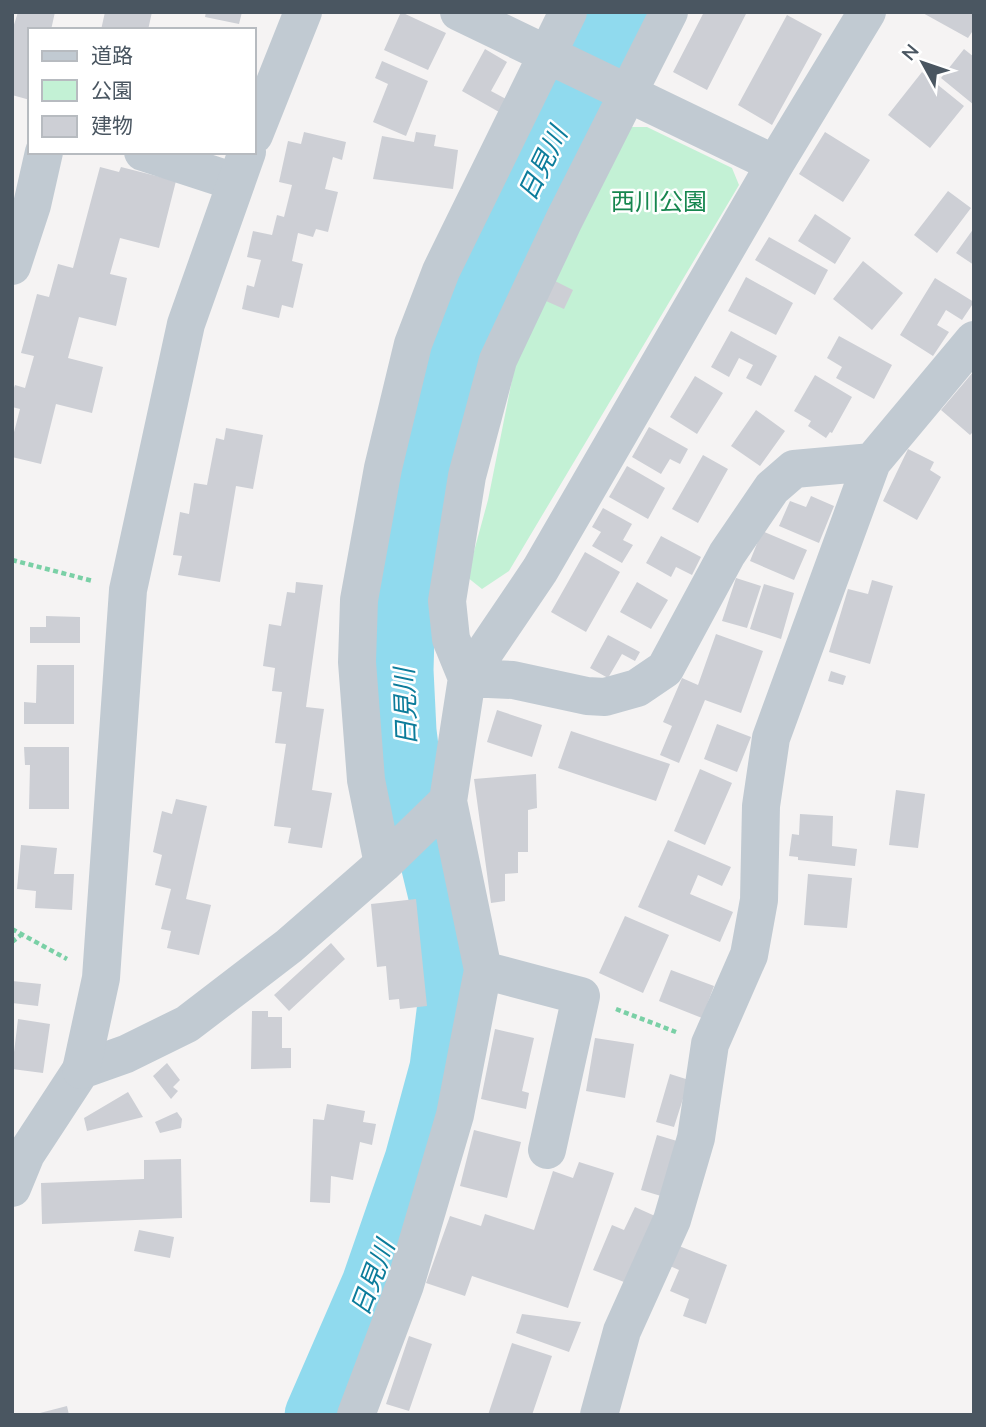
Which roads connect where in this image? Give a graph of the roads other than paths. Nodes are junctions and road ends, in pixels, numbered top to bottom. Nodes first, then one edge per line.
1 (303, 12) edge
2 (459, 12) edge
3 (568, 12) edge
4 (669, 12) edge
5 (867, 12) edge
6 (546, 55) junction
7 (629, 94) junction
8 (256, 130) edge
9 (44, 154) edge
10 (156, 154) edge
11 (775, 164) junction
12 (241, 167) edge
13 (12, 267) edge
14 (974, 340) edge
15 (872, 462) junction
16 (467, 678) junction
17 (448, 801) junction
18 (383, 864) junction
19 (483, 970) junction
20 (81, 1070) junction
21 (547, 1150) dead end
22 (12, 1188) edge
23 (356, 1415) edge
24 (599, 1415) edge

1 - 8 street
2 - 6 street
3 - 6 street
4 - 7 street
5 - 11 street
6 - 7 street
6 - 18 street
7 - 11 street
7 - 16 street
9 - 13 street
10 - 12 street
11 - 16 street
12 - 20 street
14 - 15 street
15 - 16 street
15 - 24 street
16 - 17 street
17 - 18 street
17 - 19 street
18 - 20 street
19 - 21 street
19 - 23 street
20 - 22 street

